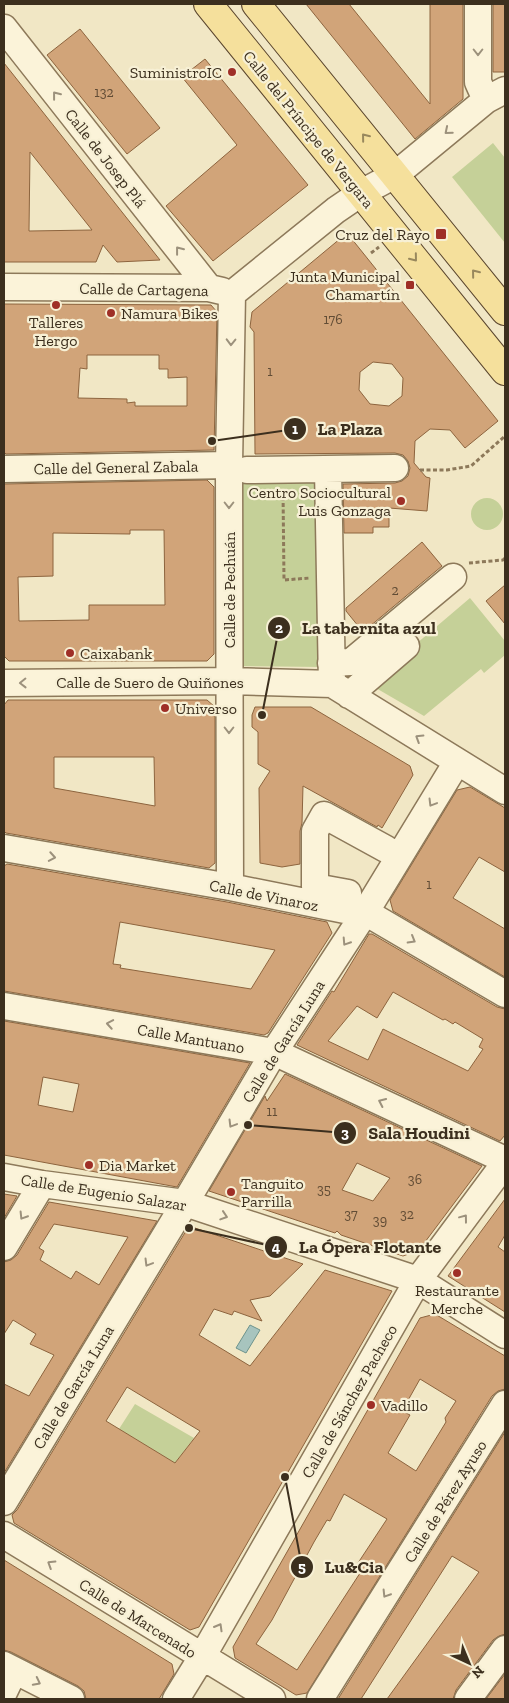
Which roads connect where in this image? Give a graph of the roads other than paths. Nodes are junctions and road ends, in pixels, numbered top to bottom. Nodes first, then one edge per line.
1 (208, 4) edge
2 (256, 4) edge
3 (478, 4) edge
4 (4, 28) edge
5 (496, 95) edge
6 (396, 175) junction
7 (361, 193) junction
8 (4, 287) edge
9 (234, 292) junction
10 (505, 311) edge
11 (505, 371) edge
12 (238, 468) junction
13 (4, 469) edge
14 (328, 469) junction
15 (407, 469) road end
16 (454, 577) road end
17 (402, 642) dead end
18 (229, 681) junction
19 (338, 682) junction
20 (4, 683) edge
21 (457, 762) junction
22 (505, 791) edge
23 (4, 848) edge
24 (386, 849) dead end
25 (230, 887) junction
26 (359, 905) junction
27 (505, 994) edge
28 (4, 1006) edge
29 (274, 1052) junction
30 (505, 1162) edge
31 (4, 1177) edge
32 (42, 1184) junction
33 (185, 1203) junction
34 (4, 1247) edge
35 (418, 1280) junction
36 (505, 1336) edge
37 (505, 1404) edge
38 (4, 1502) edge
39 (4, 1535) edge
40 (505, 1649) edge
41 (202, 1657) junction
42 (7, 1676) edge
43 (71, 1699) edge
44 (176, 1699) edge
45 (272, 1699) edge
46 (320, 1699) edge
47 (468, 1699) edge

1 - 7 main road, Calle del Príncipe de Vergara
6 -> 2 main road
3 -> 5 street
9 -> 4 street, Calle de Josep Plá
5 -> 6 street
6 - 7 street
10 -> 6 main road
7 - 9 street
7 -> 11 main road, Calle del Príncipe de Vergara
8 - 9 street, Calle de Cartagena
9 -> 12 street, Calle de Pechuán
12 - 13 street, Calle del General Zabala
12 - 14 street, Calle del General Zabala
12 -> 18 street, Calle de Pechuán
14 - 15 street, Calle del General Zabala
14 - 19 street
16 - 19 street, Calle de Suero de Quiñones
17 - 19 street
18 - 19 street, Calle de Suero de Quiñones
18 -> 20 street, Calle de Suero de Quiñones
18 -> 25 street, Calle de Pechuán
21 -> 19 street
21 - 22 street
21 -> 26 street, Calle de García Luna
23 -> 25 street, Calle de Vinaroz
24 - 26 street
25 - 26 street, Calle de Vinaroz
26 -> 27 street, Calle de Vinaroz
26 -> 29 street, Calle de García Luna
29 -> 28 street, Calle Mantuano
30 -> 29 street, Calle Mantuano
29 -> 33 street, Calle de García Luna
35 -> 30 street, Calle de Sánchez Pacheco
31 - 32 street, Calle de Eugenio Salazar
32 - 33 street, Calle de Eugenio Salazar
32 -> 34 street
33 -> 35 street, Calle de Eugenio Salazar
33 -> 38 street, Calle de García Luna
35 - 36 street, Calle de Eugenio Salazar
41 -> 35 street, Calle de Sánchez Pacheco
37 -> 46 street, Calle de Pérez Ayuso
41 -> 39 street, Calle de Marcenado
40 - 47 street
41 - 44 street, Calle de Sánchez Pacheco
41 - 45 street, Calle de Marcenado
42 -> 43 street

